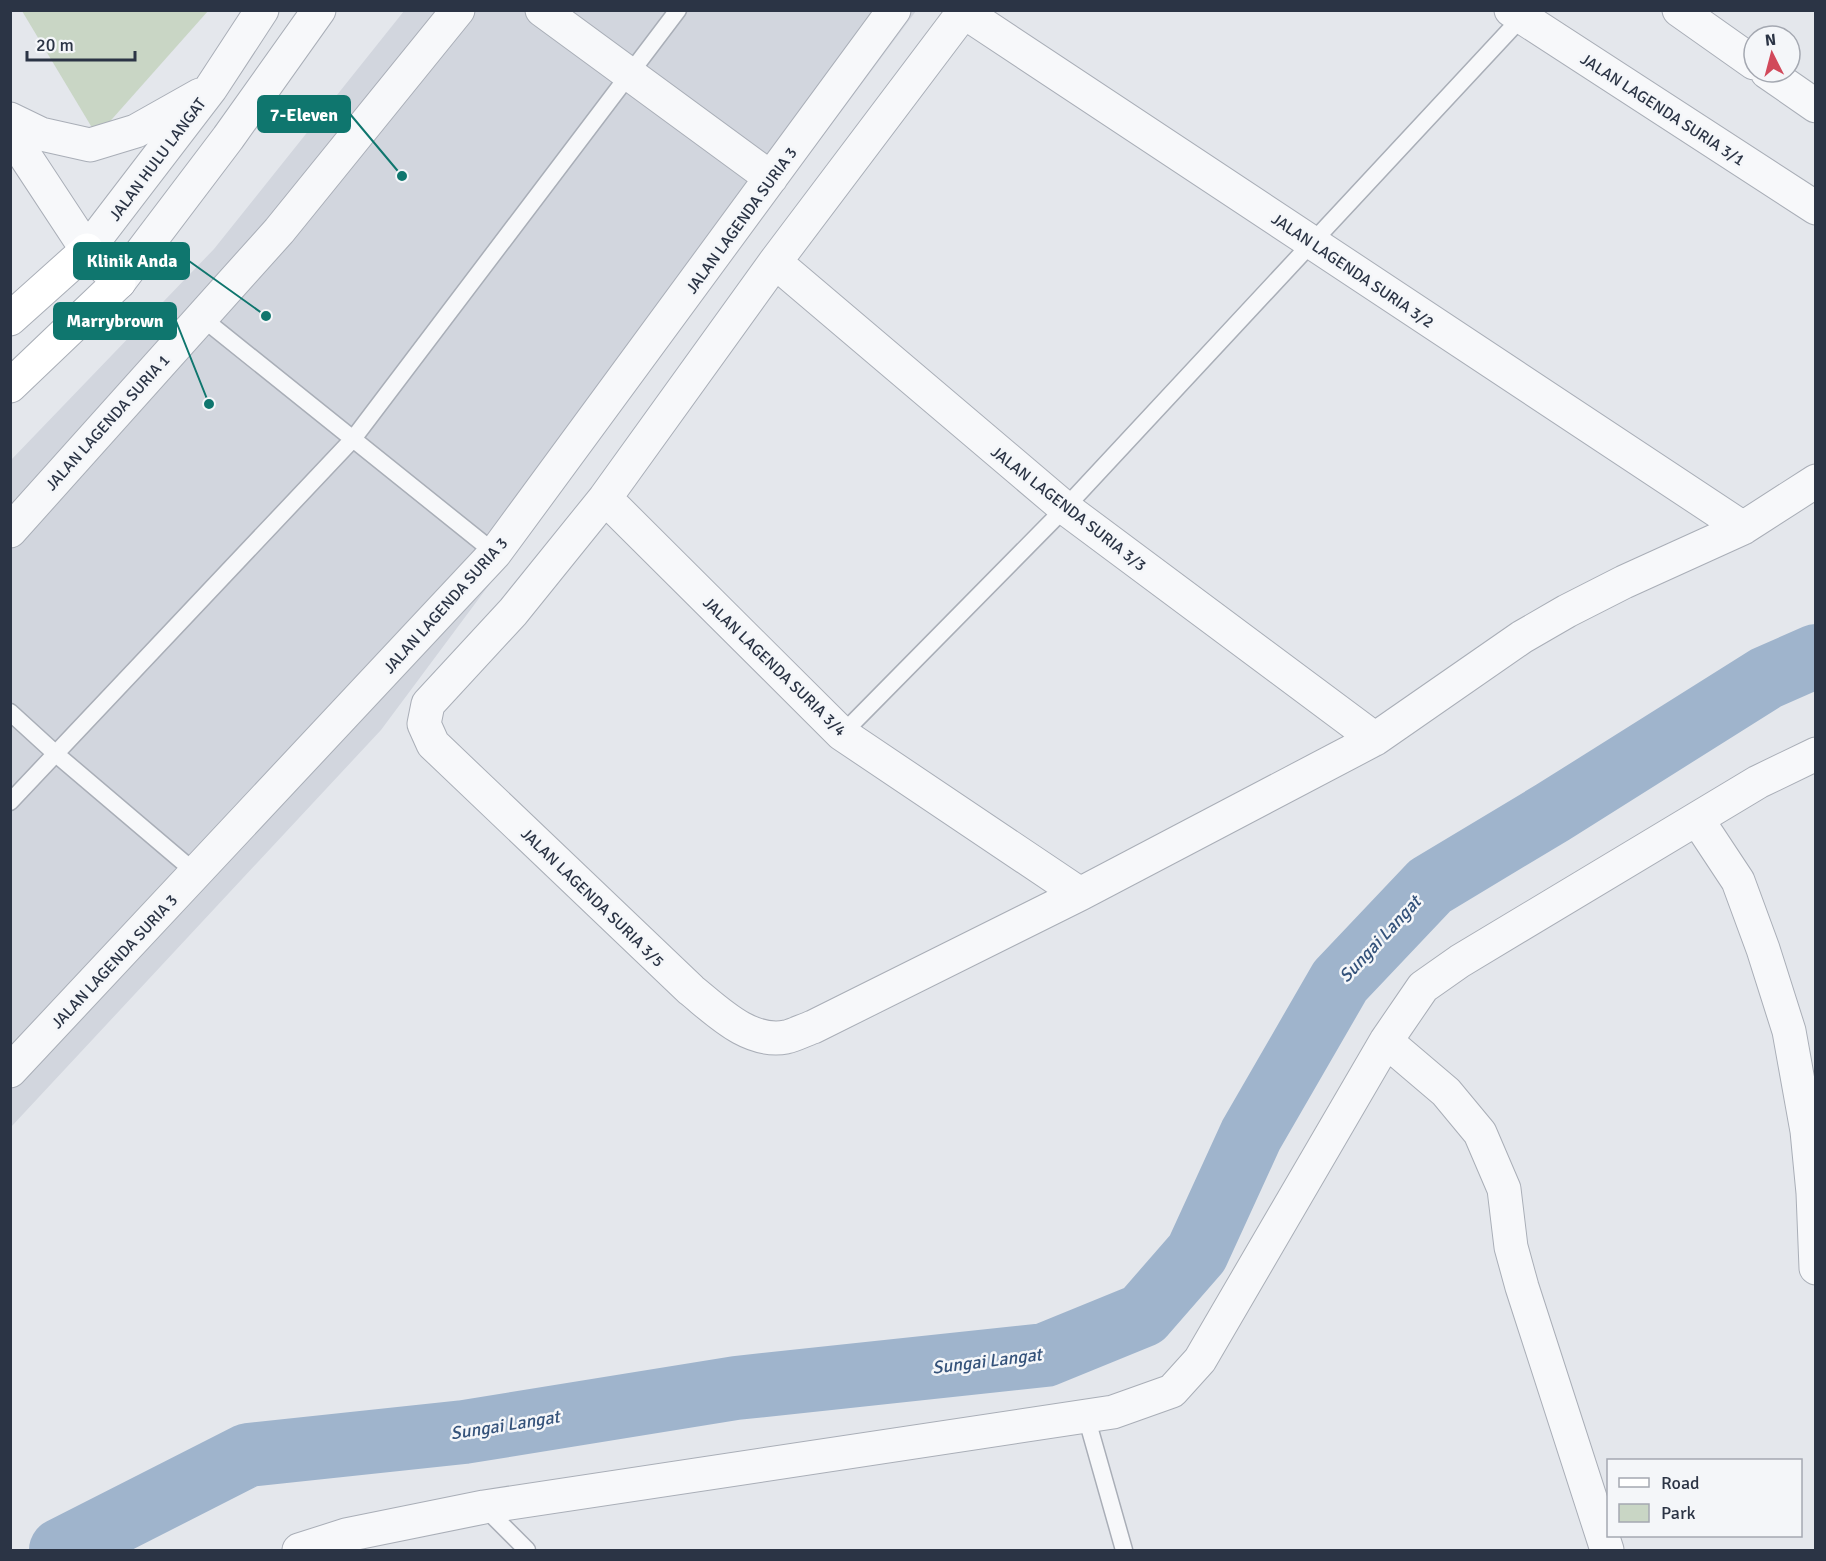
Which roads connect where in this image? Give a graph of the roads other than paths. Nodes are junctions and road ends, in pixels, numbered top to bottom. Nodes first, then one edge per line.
1 (262, 10) edge
2 (319, 10) edge
3 (458, 10) edge
4 (542, 10) edge
5 (678, 10) edge
6 (894, 10) edge
7 (1679, 10) edge
8 (964, 11) edge
9 (1516, 14) edge
10 (1742, 55) edge
11 (630, 75) junction
12 (1784, 84) edge
13 (211, 88) junction
14 (1815, 106) edge
15 (10, 119) edge
16 (10, 133) edge
17 (771, 178) junction
18 (1815, 208) edge
19 (1311, 242) junction
20 (87, 250) junction
21 (775, 262) junction
22 (119, 282) junction
23 (201, 317) junction
24 (10, 319) edge
25 (10, 386) edge
26 (353, 439) junction
27 (1815, 482) edge
28 (605, 498) junction
29 (1065, 508) junction
30 (1743, 528) junction
31 (10, 531) edge
32 (495, 553) junction
33 (10, 712) edge
34 (842, 734) junction
35 (1374, 739) junction
36 (56, 754) junction
37 (1815, 754) edge
38 (10, 802) edge
39 (1697, 819) junction
40 (196, 873) junction
41 (1080, 894) junction
42 (1386, 1041) junction
43 (10, 1071) edge
44 (1815, 1268) edge
45 (1086, 1416) junction
46 (484, 1506) junction
47 (299, 1551) edge
48 (527, 1551) edge
49 (1124, 1551) edge
50 (1607, 1551) edge

1 - 13 street, JALAN HULU LANGAT
2 - 22 street
3 - 23 street, JALAN LAGENDA SURIA 1
4 - 11 street
5 - 11 lane
6 - 17 street, JALAN LAGENDA SURIA 3
7 - 10 street
8 - 19 street, JALAN LAGENDA SURIA 3/2
8 - 21 street
9 - 18 street, JALAN LAGENDA SURIA 3/1
9 - 19 lane
11 - 17 street
11 - 26 lane
12 - 14 street
13 - 15 street
13 - 20 street, JALAN HULU LANGAT
16 - 20 street
17 - 32 street, JALAN LAGENDA SURIA 3
19 - 29 lane
19 - 30 street, JALAN LAGENDA SURIA 3/2
20 - 22 street
20 - 24 main road, JALAN HULU LANGAT
21 - 28 street
21 - 29 street, JALAN LAGENDA SURIA 3/3
22 - 25 main road
23 - 26 lane
23 - 31 street, JALAN LAGENDA SURIA 1
26 - 32 lane
26 - 36 lane
27 - 30 street
28 - 34 street, JALAN LAGENDA SURIA 3/4
28 - 41 street, JALAN LAGENDA SURIA 3/5
29 - 34 lane
29 - 35 street, JALAN LAGENDA SURIA 3/3
30 - 35 street
32 - 40 street, JALAN LAGENDA SURIA 3
33 - 36 lane
34 - 41 street, JALAN LAGENDA SURIA 3/4
35 - 41 street
36 - 38 lane
36 - 40 lane
37 - 39 street
39 - 42 street
39 - 44 street
40 - 43 street, JALAN LAGENDA SURIA 3
42 - 45 street
42 - 50 street
45 - 46 street
45 - 49 lane
46 - 47 street
46 - 48 lane

